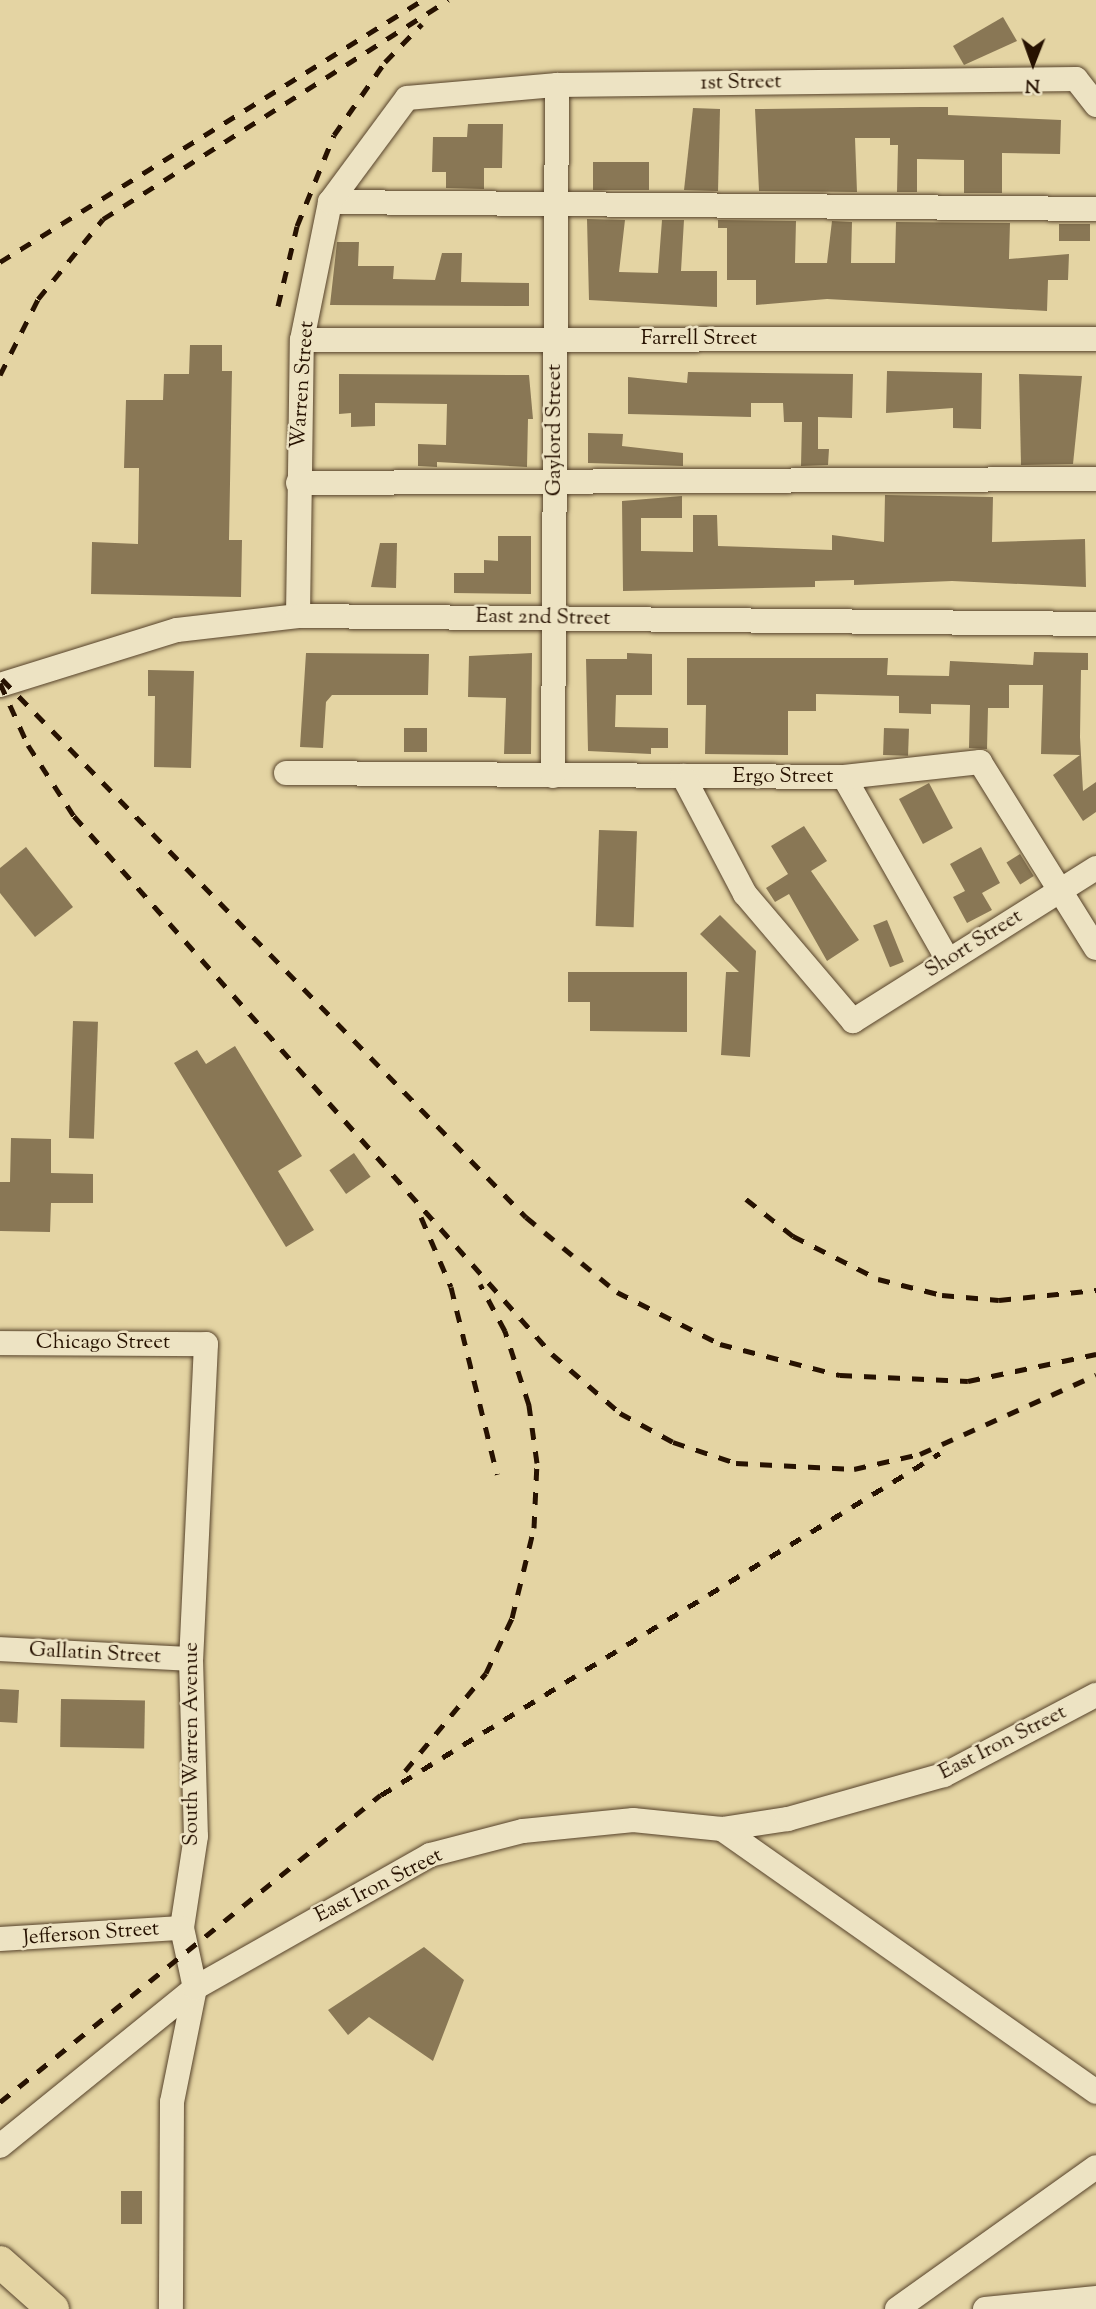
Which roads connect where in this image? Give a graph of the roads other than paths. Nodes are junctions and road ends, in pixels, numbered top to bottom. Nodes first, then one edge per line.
1 (557, 85) junction
2 (407, 98) joint
3 (1096, 104) edge
4 (330, 202) junction
5 (556, 207) junction
6 (1096, 209) edge
7 (555, 339) junction
8 (1096, 339) edge
9 (302, 340) junction
10 (554, 477) junction
11 (1096, 479) edge
12 (298, 483) junction
13 (298, 616) junction
14 (554, 618) junction
15 (1096, 624) edge
16 (0, 685) edge
17 (286, 773) dead end
18 (553, 776) junction
19 (683, 776) junction
20 (844, 777) junction
21 (1096, 868) edge
22 (1060, 890) junction
23 (1096, 948) edge
24 (948, 960) junction
25 (0, 1343) edge
26 (206, 1344) joint
27 (0, 1650) edge
28 (191, 1659) junction
29 (1096, 1695) edge
30 (722, 1829) junction
31 (182, 1928) junction
32 (0, 1940) edge
33 (195, 1988) junction
34 (1096, 2092) edge
35 (0, 2146) edge
36 (1096, 2167) edge
37 (0, 2262) edge
38 (1096, 2298) edge
39 (53, 2309) edge
40 (171, 2309) edge
41 (897, 2309) edge
42 (985, 2309) edge

1 - 2 street, 1st Street
1 - 3 street, 1st Street
1 - 5 street, Gaylord Street
2 - 4 street, Warren Street
4 - 5 street
4 - 9 street, Warren Street
5 - 6 street
5 - 7 street, Gaylord Street
7 - 8 street, Farrell Street
7 - 9 street, Farrell Street
7 - 10 street, Gaylord Street
9 - 12 street, Warren Street
10 - 11 street
10 - 12 street
10 - 14 street, Gaylord Street
12 - 13 street, Warren Street
13 - 14 street, East 2nd Street
13 - 16 street, East 2nd Street
14 - 15 street, East 2nd Street
14 - 18 street, Gaylord Street
17 - 18 street, Ergo Street
18 - 19 street, Ergo Street
19 - 20 street, Ergo Street
19 - 24 street, Short Street
20 - 22 street
20 - 24 street, Ergo Street
21 - 22 street, Short Street
22 - 23 street
22 - 24 street, Short Street
25 - 26 street, Chicago Street
26 - 28 street, South Warren Avenue
27 - 28 street, Gallatin Street
28 - 31 street, South Warren Avenue
29 - 30 street, East Iron Street
30 - 33 street, East Iron Street
30 - 34 street
31 - 32 street, Jefferson Street
31 - 33 street, South Warren Avenue
33 - 35 street, East Iron Street
33 - 40 street, South Warren Avenue
36 - 41 street
37 - 39 main road
38 - 42 street

